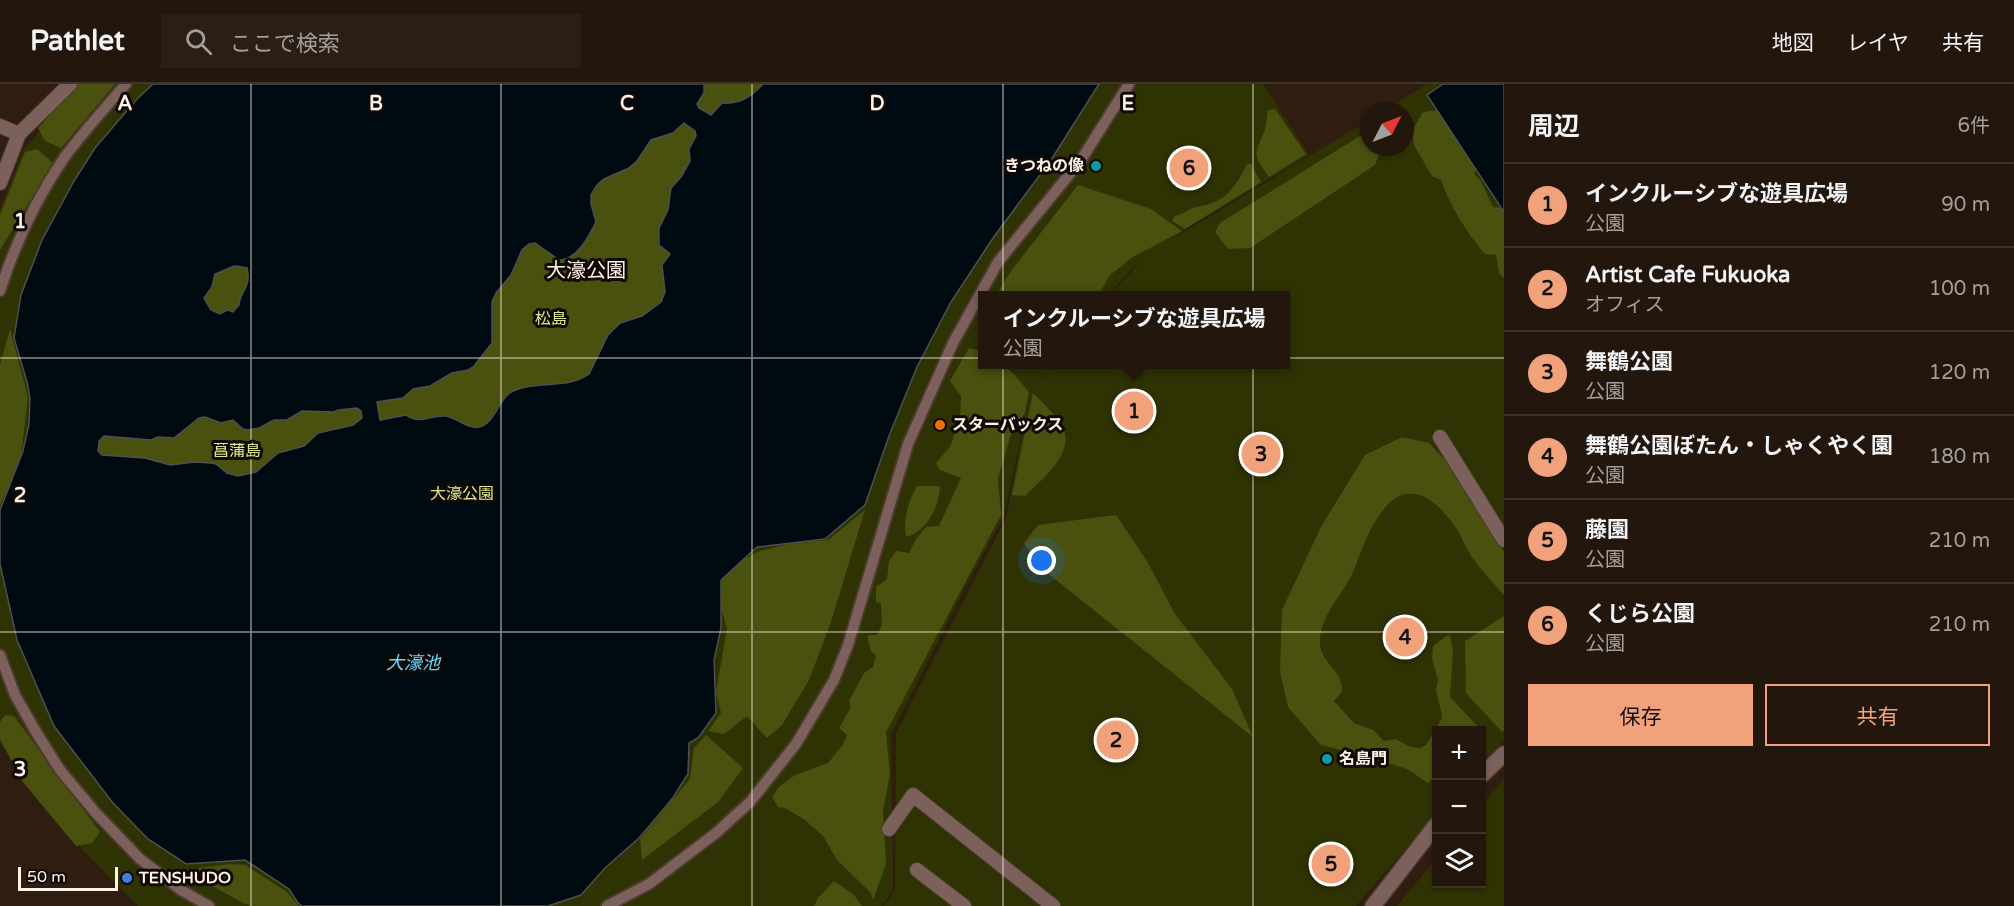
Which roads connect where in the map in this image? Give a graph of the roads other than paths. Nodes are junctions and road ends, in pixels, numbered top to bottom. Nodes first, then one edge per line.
1 (70, 84) edge
2 (126, 84) edge
3 (1130, 84) edge
4 (0, 126) edge
5 (19, 134) junction
6 (0, 183) edge
7 (0, 291) edge
8 (982, 291) edge
9 (978, 298) edge
10 (1440, 437) dead end
11 (1504, 540) edge
12 (0, 655) edge
13 (1504, 754) edge
14 (1486, 771) edge
15 (889, 829) dead end
16 (1432, 831) edge
17 (917, 870) dead end
18 (1034, 900) edge
19 (209, 906) edge
20 (607, 906) edge
21 (964, 906) edge
22 (1053, 906) edge
23 (1374, 906) edge

1 - 5 street
2 - 7 street
3 - 8 street
4 - 5 street
5 - 6 street
9 - 20 street
10 - 11 street
12 - 19 street
13 - 14 street
15 - 18 street
16 - 23 street
17 - 21 street
18 - 22 street

